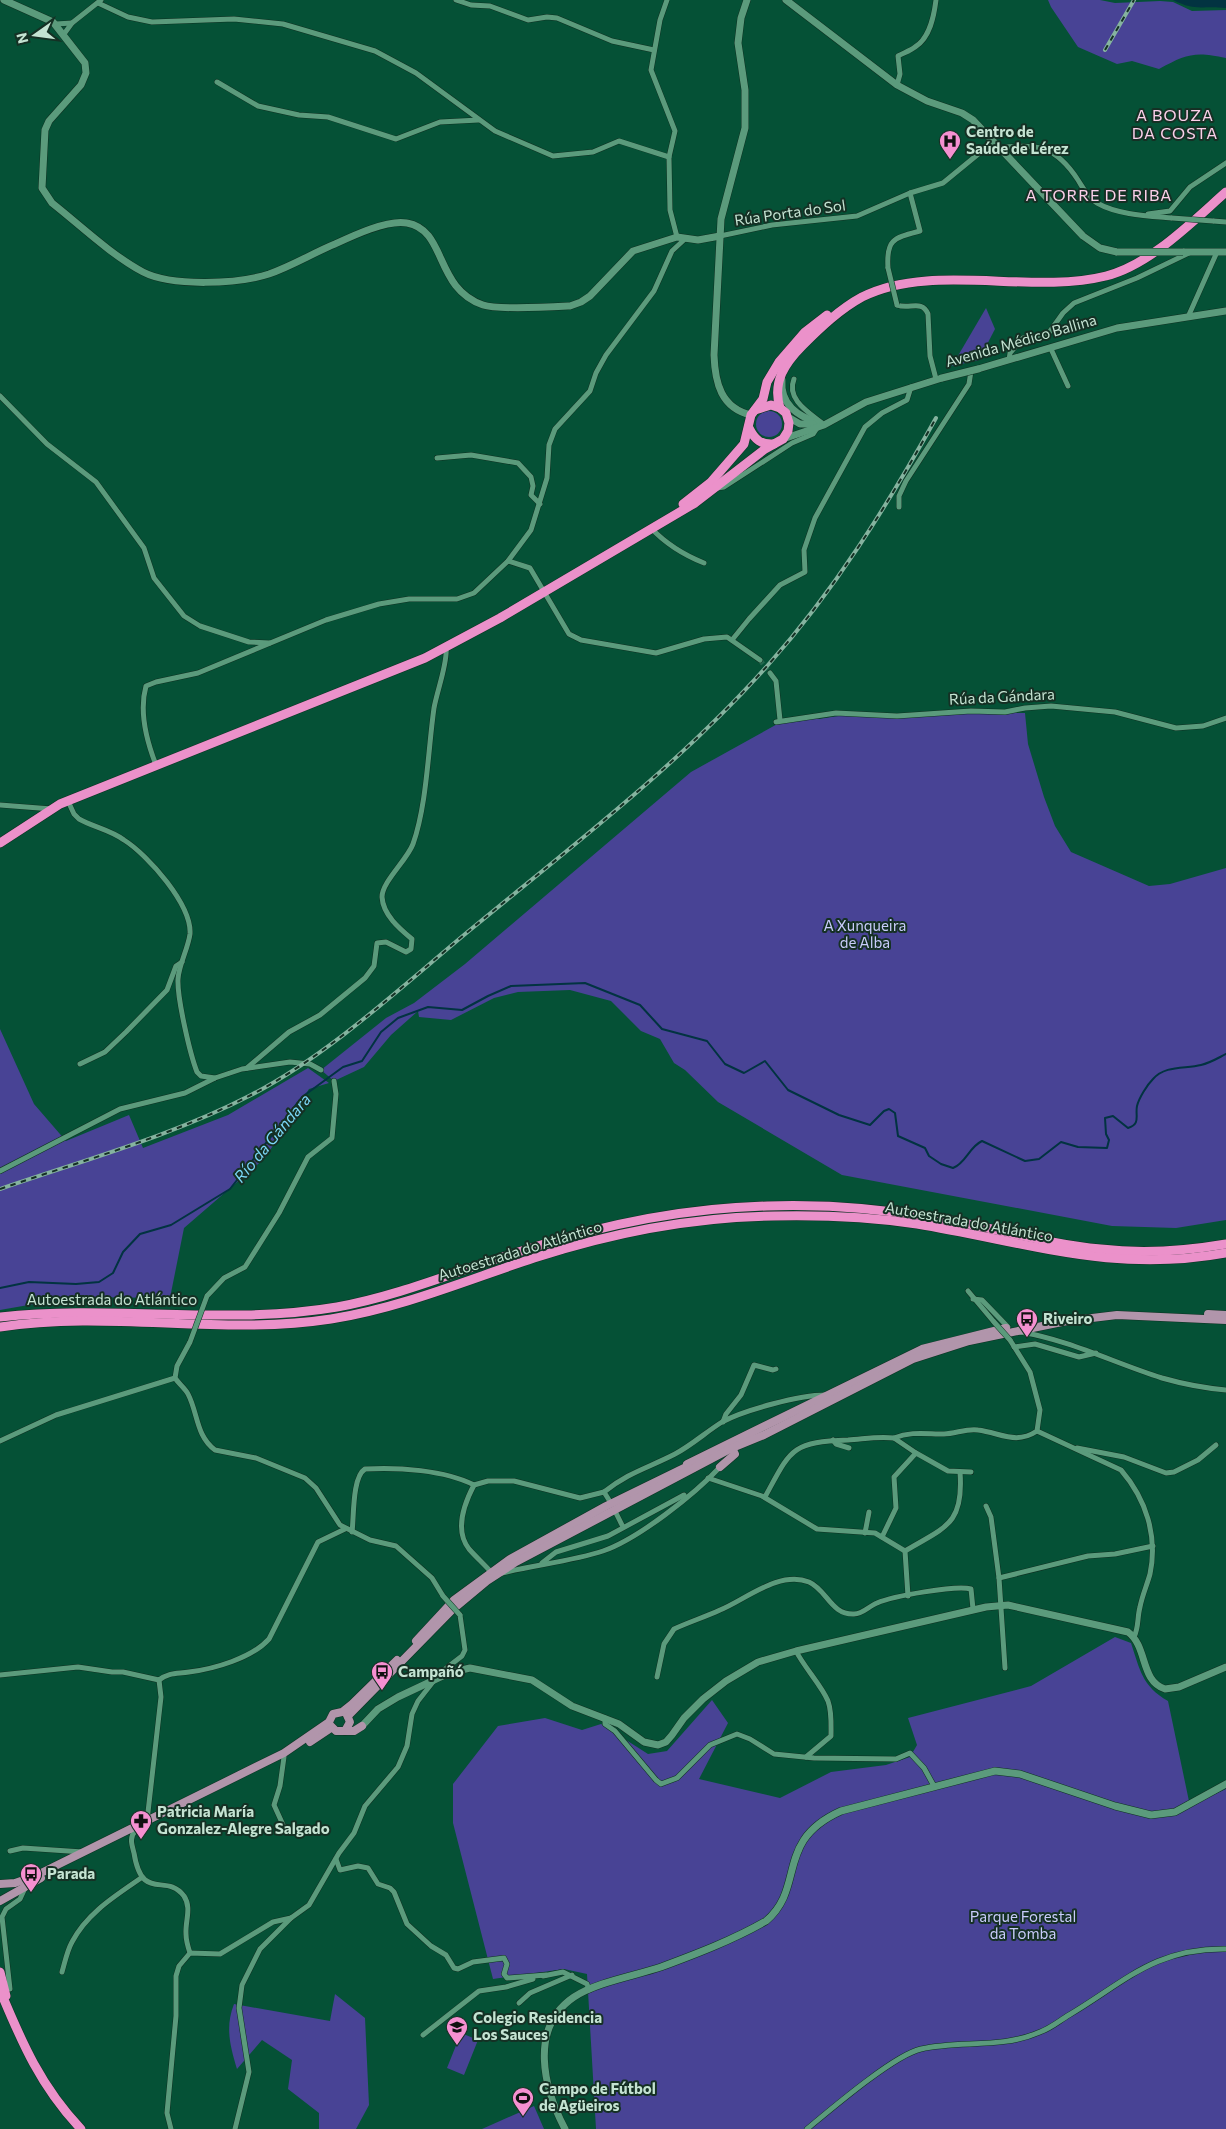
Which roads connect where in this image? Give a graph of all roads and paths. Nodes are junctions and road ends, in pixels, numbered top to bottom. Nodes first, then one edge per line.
1 (4, 0) edge
2 (456, 0) edge
3 (667, 0) edge
4 (747, 0) edge
5 (786, 0) edge
6 (936, 0) edge
7 (100, 2) edge
8 (72, 23) junction
9 (56, 24) junction
10 (64, 34) junction
11 (654, 50) junction
12 (217, 82) dead end
13 (897, 85) junction
14 (479, 120) junction
15 (993, 142) junction
16 (999, 148) junction
17 (669, 156) junction
18 (1226, 163) edge
19 (910, 192) junction
20 (1226, 193) edge
21 (1144, 215) junction
22 (1226, 222) edge
23 (720, 236) junction
24 (677, 238) junction
25 (686, 238) junction
26 (1192, 252) junction
27 (1217, 252) junction
28 (1226, 252) edge
29 (863, 297) junction
30 (1226, 311) edge
31 (1188, 316) junction
32 (1051, 348) junction
33 (1009, 360) junction
34 (975, 370) junction
35 (783, 371) junction
36 (939, 378) junction
37 (794, 379) dead end
38 (911, 386) junction
39 (1068, 386) dead end
40 (0, 396) edge
41 (780, 408) junction
42 (753, 412) junction
43 (788, 417) junction
44 (820, 424) junction
45 (749, 428) junction
46 (783, 439) junction
47 (775, 444) junction
48 (437, 458) dead end
49 (716, 488) junction
50 (540, 504) junction
51 (899, 507) dead end
52 (661, 521) junction
53 (651, 527) junction
54 (508, 562) junction
55 (704, 563) dead end
56 (543, 592) junction
57 (732, 640) junction
58 (270, 643) junction
59 (446, 648) junction
60 (760, 660) tunnel mouth
61 (770, 672) tunnel mouth
62 (1226, 718) edge
63 (156, 765) junction
64 (68, 801) junction
65 (0, 805) edge
66 (52, 809) junction
67 (0, 843) edge
68 (182, 962) junction
69 (80, 1064) dead end
70 (246, 1068) junction
71 (321, 1070) dead end
72 (215, 1078) junction
73 (334, 1081) dead end
74 (0, 1171) edge
75 (1226, 1244) edge
76 (1226, 1253) edge
77 (968, 1291) dead end
78 (973, 1298) junction
79 (1226, 1315) edge
80 (0, 1317) edge
81 (1226, 1320) edge
82 (0, 1327) edge
83 (1011, 1329) junction
84 (1014, 1347) junction
85 (1096, 1353) junction
86 (776, 1369) dead end
87 (175, 1378) junction
88 (1226, 1390) edge
89 (827, 1394) junction
90 (774, 1420) junction
91 (723, 1422) junction
92 (1037, 1430) junction
93 (894, 1438) junction
94 (834, 1440) junction
95 (0, 1441) edge
96 (1216, 1445) dead end
97 (849, 1448) dead end
98 (1072, 1448) junction
99 (734, 1451) junction
100 (916, 1452) junction
101 (715, 1457) junction
102 (720, 1467) junction
103 (675, 1471) junction
104 (960, 1472) junction
105 (970, 1472) dead end
106 (708, 1478) junction
107 (474, 1485) junction
108 (694, 1490) junction
109 (604, 1492) junction
110 (765, 1497) junction
111 (609, 1500) dead end
112 (986, 1506) dead end
113 (869, 1512) dead end
114 (616, 1513) dead end
115 (623, 1527) junction
116 (345, 1529) junction
117 (352, 1532) junction
118 (865, 1533) junction
119 (882, 1537) junction
120 (1153, 1546) junction
121 (905, 1551) junction
122 (542, 1564) junction
123 (494, 1573) junction
124 (999, 1578) junction
125 (908, 1596) junction
126 (1000, 1606) junction
127 (973, 1610) junction
128 (1134, 1637) junction
129 (796, 1651) junction
130 (1226, 1667) edge
131 (1005, 1668) dead end
132 (0, 1675) edge
133 (657, 1677) dead end
134 (435, 1679) junction
135 (160, 1680) junction
136 (347, 1716) junction
137 (605, 1718) junction
138 (362, 1726) junction
139 (331, 1727) junction
140 (345, 1731) junction
141 (284, 1757) junction
142 (805, 1758) junction
143 (1226, 1784) edge
144 (934, 1786) junction
145 (149, 1818) junction
146 (284, 1827) dead end
147 (128, 1838) junction
148 (64, 1849) junction
149 (10, 1851) dead end
150 (86, 1852) junction
151 (336, 1858) junction
152 (67, 1861) junction
153 (141, 1878) junction
154 (0, 1884) edge
155 (26, 1886) junction
156 (0, 1901) edge
157 (291, 1918) junction
158 (1226, 1949) edge
159 (190, 1953) junction
160 (0, 1972) edge
161 (62, 1972) dead end
162 (546, 1975) junction
163 (573, 1975) junction
164 (10, 1989) dead end
165 (0, 1990) edge
166 (588, 1990) junction
167 (520, 2003) dead end
168 (11, 2016) junction
169 (423, 2035) dead end
170 (82, 2129) edge
171 (171, 2129) edge
172 (235, 2129) edge
173 (565, 2129) edge
174 (807, 2129) edge

1 - 9 street
2 - 11 street
3 - 11 street
4 - 23 street
5 - 13 street
6 - 13 street
7 - 8 street
7 - 14 street
8 - 9 street
8 - 10 street
9 - 10 street
10 - 24 street
11 - 17 street
12 - 14 street
13 - 15 street
14 - 17 street
15 - 16 street
15 - 19 street, Rúa Porta do Sol
16 - 21 street
16 - 26 street, bridge
17 - 24 street
18 - 21 street
19 - 23 street, Rúa Porta do Sol
19 - 36 street, bridge
20 - 29 highway
21 - 22 street, bridge
23 - 25 street
23 - 42 street
24 - 25 street
25 - 50 street
26 - 27 street
26 - 33 street
27 - 28 street
27 - 31 street
29 - 35 highway
29 - 42 highway
30 - 31 street, Avenida Médico Ballina
31 - 32 street, Avenida Médico Ballina
32 - 33 street, Avenida Médico Ballina
32 - 39 street
33 - 34 street, Avenida Médico Ballina
34 - 36 street, Avenida Médico Ballina, bridge
34 - 51 street
35 - 41 highway
35 - 44 street
36 - 38 street, Avenida Médico Ballina
37 - 44 street
38 - 44 street, Avenida Médico Ballina
38 - 57 street
40 - 58 street
41 - 42 highway
41 - 43 highway
42 - 45 highway
43 - 44 street
43 - 46 highway
44 - 46 street, Avenida Médico Ballina
44 - 49 street
45 - 47 highway
45 - 52 highway
46 - 47 highway
47 - 49 highway
48 - 50 street
49 - 52 highway
50 - 54 street
52 - 53 highway
53 - 55 street
53 - 56 highway
54 - 56 street
54 - 58 street
56 - 57 street
56 - 59 highway
57 - 60 street
58 - 63 street
59 - 63 highway
59 - 70 street
61 - 62 street, Rúa da Gándara
63 - 64 highway
64 - 66 highway
64 - 68 street
65 - 66 street
66 - 67 highway
68 - 69 street
68 - 72 street
70 - 71 street
70 - 72 street
72 - 74 street
73 - 87 street, bridge
75 - 80 highway, Autoestrada do Atlántico
76 - 82 highway, Autoestrada do Atlántico
77 - 78 street
78 - 83 street
78 - 84 street, bridge
79 - 83 main road
81 - 83 main road
83 - 85 street
83 - 89 main road
83 - 99 main road
84 - 85 street
84 - 92 street
85 - 88 street
86 - 91 street
87 - 95 street
87 - 116 street
89 - 90 main road
89 - 91 street
90 - 99 main road
90 - 103 main road
91 - 109 street
92 - 93 street
92 - 98 street
93 - 94 street
93 - 100 street
94 - 97 street
94 - 110 street
96 - 98 street
98 - 120 street
99 - 101 main road
99 - 102 main road
99 - 103 main road
100 - 104 street
100 - 119 street
101 - 102 main road
101 - 123 main road
102 - 106 street
103 - 123 main road
104 - 105 street
104 - 121 street
106 - 108 street
106 - 110 street
107 - 109 street
107 - 117 street
107 - 123 street
108 - 115 street
108 - 122 street
109 - 111 street
110 - 118 street
112 - 124 street
113 - 118 street
114 - 115 street
115 - 122 street
116 - 117 street
116 - 135 street
117 - 134 street, bridge
118 - 119 street
119 - 121 street
120 - 124 street
120 - 128 street
121 - 125 street
122 - 123 street
123 - 136 main road
124 - 126 street
125 - 127 street
125 - 133 street
126 - 127 street
126 - 128 street
126 - 131 street
127 - 129 street
128 - 130 street
129 - 137 street
129 - 142 street
132 - 135 street
134 - 137 street
134 - 138 street
134 - 151 street
135 - 145 street
136 - 138 main road
136 - 139 main road
136 - 140 main road
137 - 142 street
138 - 140 main road
139 - 140 main road
139 - 141 main road
139 - 145 main road
141 - 146 street
141 - 147 main road
142 - 144 street
143 - 144 street
144 - 166 street
145 - 150 main road
147 - 153 street
147 - 155 main road
148 - 149 street
148 - 150 street
148 - 152 street
150 - 152 main road
151 - 157 street
151 - 162 street
152 - 154 main road
153 - 159 street
153 - 161 street
155 - 156 main road
155 - 164 street
157 - 159 street
157 - 172 street
158 - 174 street
159 - 171 street
160 - 168 highway
162 - 163 street
162 - 169 street
163 - 166 street
163 - 167 street
165 - 168 highway
166 - 173 street
168 - 170 highway

